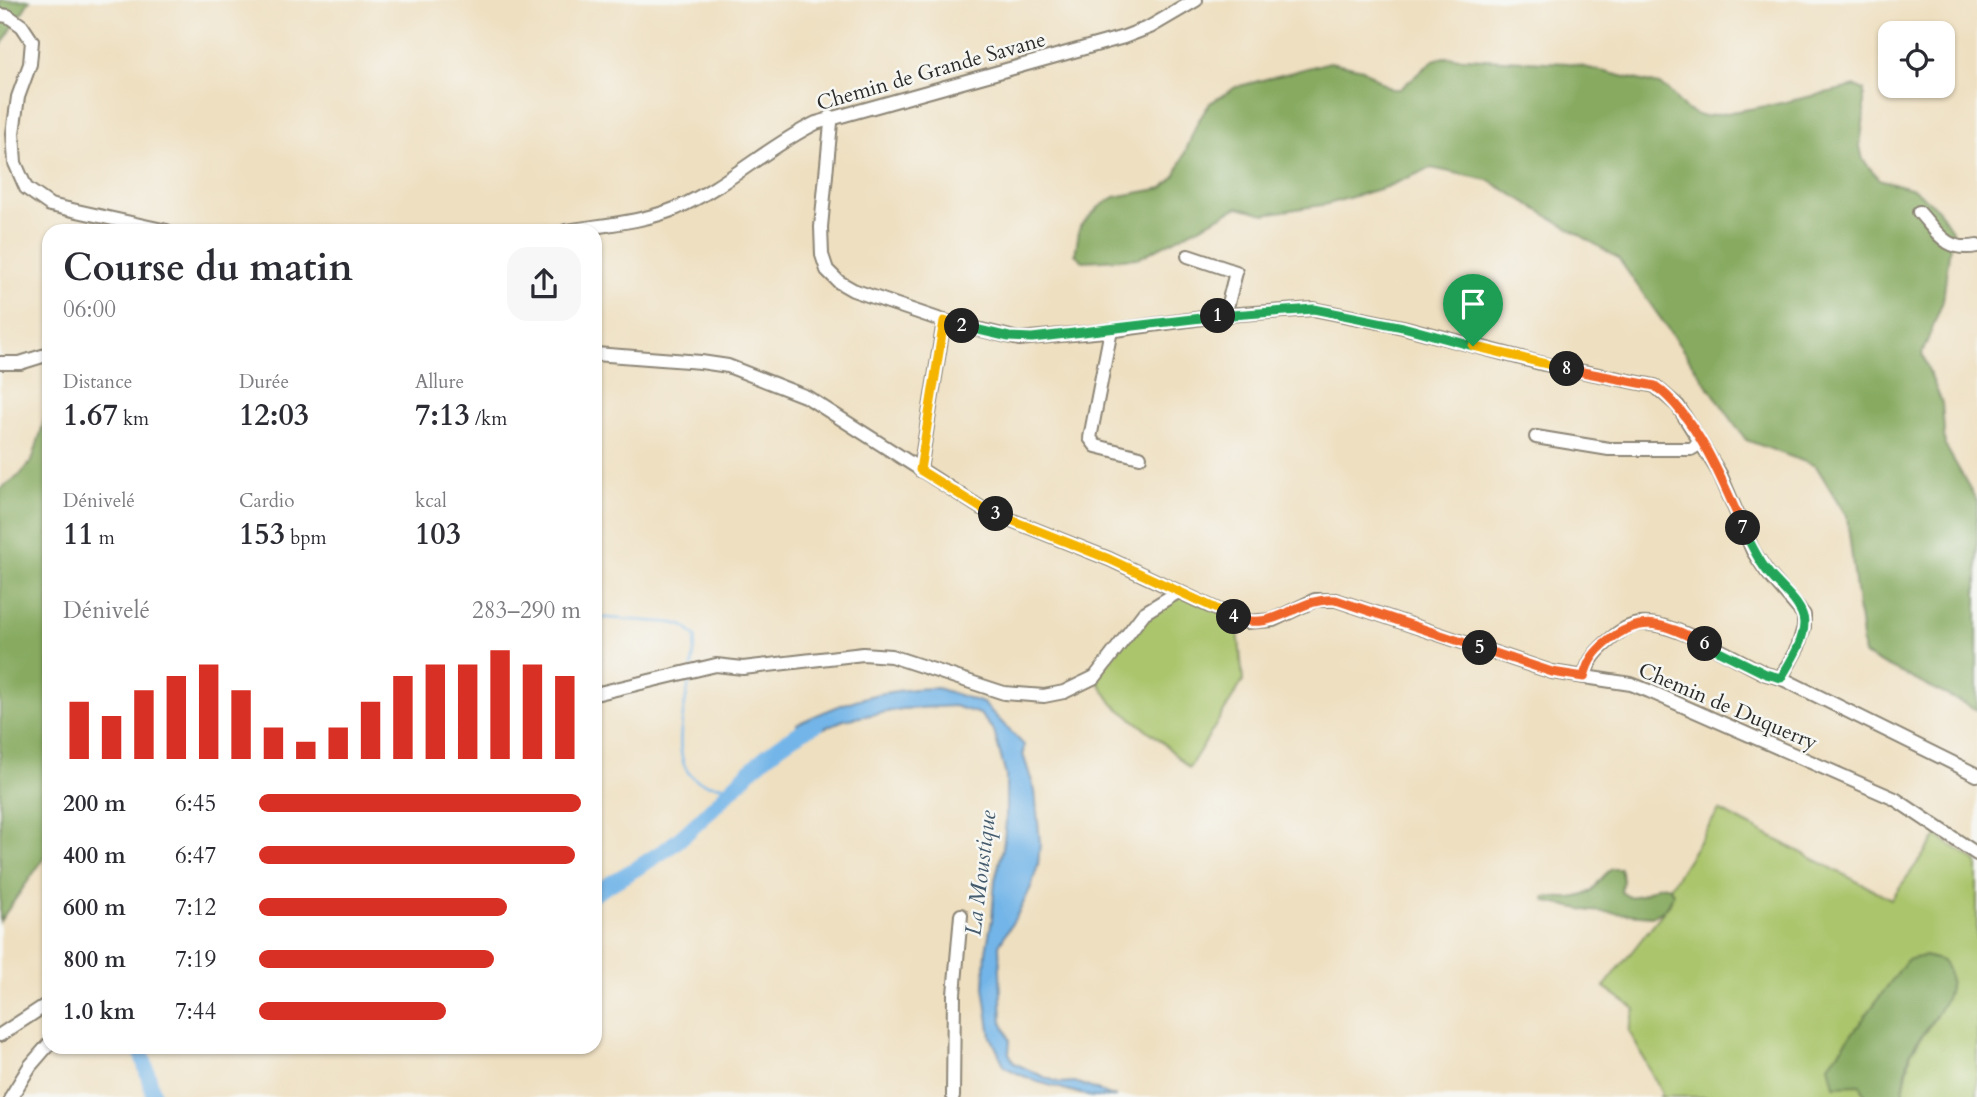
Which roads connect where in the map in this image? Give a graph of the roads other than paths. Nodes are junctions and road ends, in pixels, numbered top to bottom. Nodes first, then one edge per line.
1 (1196, 0) edge
2 (0, 15) edge
3 (830, 117) junction
4 (1919, 212) dead end
5 (136, 224) edge
6 (602, 225) edge
7 (1977, 246) edge
8 (1188, 256) dead end
9 (1225, 315) junction
10 (944, 321) junction
11 (1111, 330) junction
12 (602, 355) edge
13 (42, 356) edge
14 (0, 363) edge
15 (1536, 438) dead end
16 (1701, 443) junction
17 (1140, 457) dead end
18 (920, 470) junction
19 (1178, 592) junction
20 (1584, 677) junction
21 (1781, 678) junction
22 (602, 692) edge
23 (1977, 775) edge
24 (1977, 855) edge
25 (961, 915) dead end
26 (42, 1008) edge
27 (0, 1035) edge
28 (42, 1052) edge
29 (12, 1097) edge
30 (953, 1097) edge

1 - 3 street, Chemin de Grande Savane
2 - 5 street
3 - 6 street, Chemin de Grande Savane
3 - 10 street
4 - 7 street
8 - 9 street
9 - 11 street
9 - 16 street
10 - 11 street
10 - 18 street
11 - 17 street
12 - 18 street, Chemin de Duquerry
13 - 14 street
15 - 16 street
16 - 21 street
18 - 19 street, Chemin de Duquerry
19 - 20 street, Chemin de Duquerry
19 - 22 street
20 - 21 street
20 - 24 street, Chemin de Duquerry
21 - 23 street
25 - 30 street
26 - 27 street
28 - 29 street

